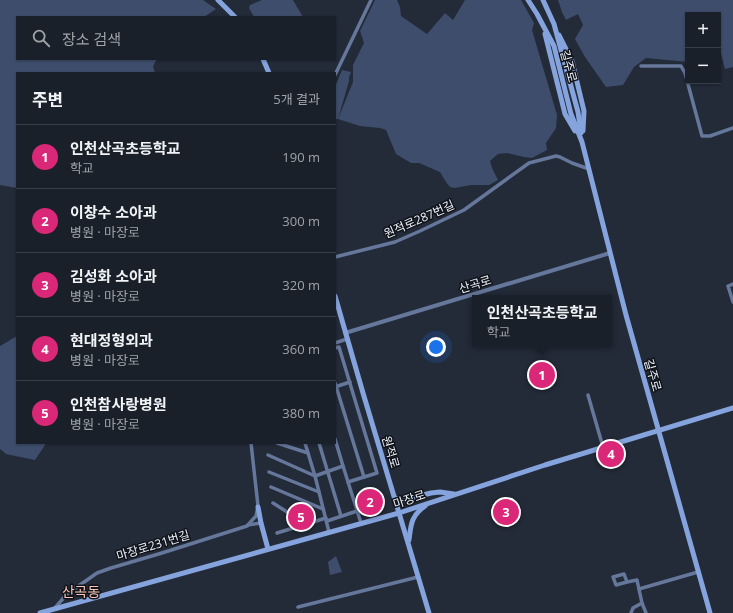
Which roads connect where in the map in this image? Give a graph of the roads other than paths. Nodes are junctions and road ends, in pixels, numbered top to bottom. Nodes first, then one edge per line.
1 (218, 0) edge
2 (371, 0) edge
3 (528, 0) edge
4 (543, 0) edge
5 (234, 16) edge
6 (262, 60) edge
7 (641, 66) dead end
8 (268, 72) edge
9 (336, 73) edge
10 (733, 128) edge
11 (582, 142) junction
12 (589, 169) junction
13 (610, 253) junction
14 (336, 257) edge
15 (733, 284) edge
16 (336, 299) edge
17 (733, 302) edge
18 (346, 333) junction
19 (347, 339) junction
20 (336, 342) edge
21 (336, 348) edge
22 (350, 382) junction
23 (336, 385) edge
24 (336, 388) edge
25 (588, 395) dead end
26 (733, 408) edge
27 (658, 430) junction
28 (336, 443) edge
29 (251, 444) edge
30 (280, 444) edge
31 (304, 444) edge
32 (319, 444) edge
33 (603, 447) junction
34 (308, 453) junction
35 (268, 455) dead end
36 (344, 466) junction
37 (269, 472) dead end
38 (327, 472) junction
39 (315, 476) junction
40 (364, 477) junction
41 (348, 482) junction
42 (271, 487) dead end
43 (319, 492) junction
44 (456, 494) junction
45 (394, 497) junction
46 (430, 502) junction
47 (273, 503) dead end
48 (258, 507) junction
49 (323, 509) junction
50 (357, 511) junction
51 (399, 513) junction
52 (341, 516) junction
53 (326, 519) junction
54 (261, 523) junction
55 (361, 523) junction
56 (306, 524) junction
57 (247, 526) junction
58 (330, 532) junction
59 (277, 533) dead end
60 (409, 543) junction
61 (268, 549) junction
62 (698, 572) junction
63 (418, 577) junction
64 (627, 582) dead end
65 (639, 589) junction
66 (642, 603) junction
67 (298, 607) dead end
68 (54, 609) junction
69 (40, 613) edge
70 (429, 613) edge
71 (631, 613) edge
72 (646, 613) edge
73 (710, 613) edge

1 - 5 main road
2 - 9 street
3 - 11 main road
4 - 11 main road
6 - 8 main road
7 - 10 street
11 - 12 main road, 길주로
12 - 13 main road, 길주로
12 - 14 street, 원적로287번길
13 - 18 street, 산곡로
13 - 27 main road, 길주로
15 - 17 street
16 - 18 main road, 원적로
18 - 19 main road, 원적로
19 - 20 street
19 - 45 main road, 원적로
21 - 22 street
22 - 23 street
22 - 40 street
24 - 40 street
25 - 33 street
26 - 27 main road, 마장로
27 - 33 main road, 마장로
27 - 62 main road, 길주로
28 - 36 street
29 - 48 street
30 - 34 street
31 - 34 street
32 - 38 street
33 - 44 main road, 마장로
34 - 39 street
35 - 39 street
36 - 38 street
36 - 41 street
37 - 43 street
38 - 39 street
38 - 52 street
39 - 43 street
40 - 41 street
41 - 50 street
42 - 49 street
43 - 49 street
44 - 45 main road
44 - 46 main road, 마장로
45 - 51 main road, 원적로
46 - 51 main road, 마장로
46 - 60 main road
47 - 56 street
48 - 54 main road
48 - 57 street
49 - 53 street
50 - 52 street
50 - 55 street
51 - 55 main road, 마장로
51 - 60 main road, 원적로
52 - 53 street
53 - 56 street
53 - 58 street
54 - 57 street, 마장로231번길
54 - 61 main road
55 - 58 main road, 마장로
56 - 59 street
57 - 68 street, 마장로231번길
58 - 61 main road, 마장로
60 - 63 main road, 원적로
61 - 68 main road, 마장로
62 - 65 street
62 - 73 main road, 길주로
63 - 67 street
63 - 70 main road, 원적로
64 - 65 street
65 - 66 street
66 - 71 street
66 - 72 street
68 - 69 main road, 마장로

